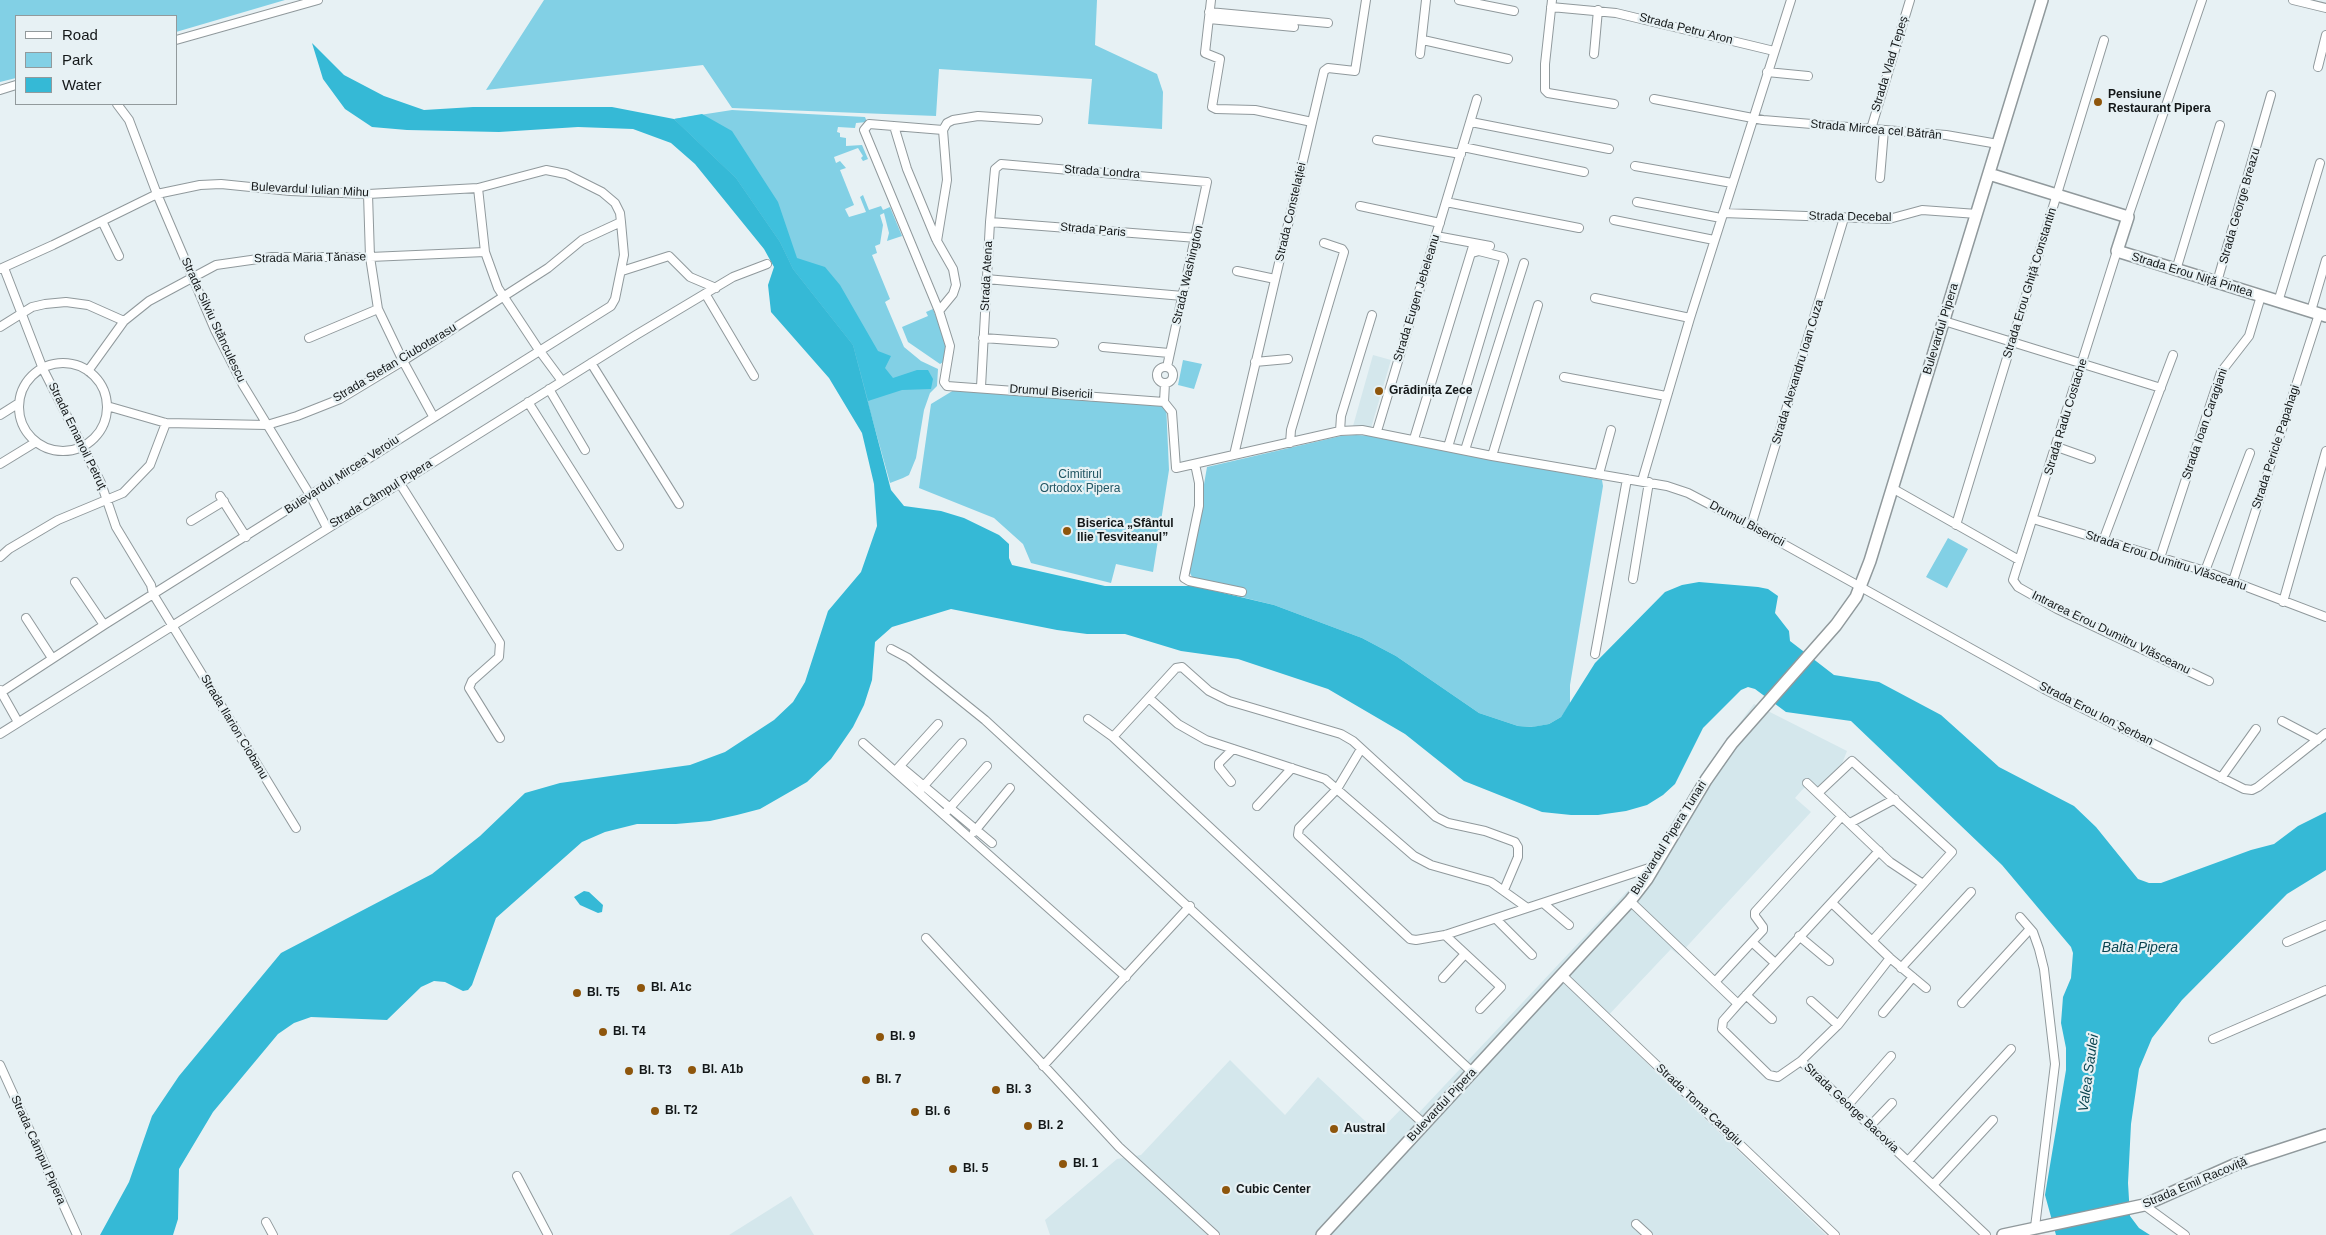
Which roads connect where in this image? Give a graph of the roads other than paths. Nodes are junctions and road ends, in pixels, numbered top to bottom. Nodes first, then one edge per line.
1 (318, 0) edge
2 (1210, 0) edge
3 (1366, 0) edge
4 (1426, 0) edge
5 (1458, 0) edge
6 (1791, 0) edge
7 (1910, 0) edge
8 (2042, 0) edge
9 (2202, 0) edge
10 (2293, 0) edge
11 (1551, 4) edge
12 (2326, 8) edge
13 (1598, 10) junction
14 (1514, 11) dead end
15 (1209, 16) junction
16 (1328, 23) dead end
17 (1294, 27) dead end
18 (2326, 34) edge
19 (178, 39) edge
20 (1422, 40) junction
21 (2104, 40) dead end
22 (1774, 51) junction
23 (1420, 54) dead end
24 (1594, 54) dead end
25 (1508, 59) dead end
26 (2318, 66) dead end
27 (1767, 72) junction
28 (1808, 76) dead end
29 (15, 86) edge
30 (0, 90) edge
31 (2271, 95) dead end
32 (1477, 99) dead end
33 (1654, 99) dead end
34 (1614, 104) dead end
35 (118, 105) edge
36 (1753, 118) junction
37 (1038, 120) dead end
38 (1312, 122) junction
39 (1470, 122) junction
40 (2220, 125) dead end
41 (894, 126) junction
42 (1871, 129) junction
43 (943, 130) junction
44 (1884, 130) junction
45 (1377, 140) dead end
46 (1998, 144) junction
47 (1609, 149) dead end
48 (1462, 150) junction
49 (2320, 163) dead end
50 (996, 165) joint
51 (1635, 166) dead end
52 (1584, 172) dead end
53 (1989, 174) junction
54 (1880, 178) dead end
55 (1207, 182) joint
56 (1732, 183) junction
57 (478, 188) junction
58 (157, 194) junction
59 (368, 194) junction
60 (2057, 195) junction
61 (1446, 202) junction
62 (1637, 202) dead end
63 (1360, 206) dead end
64 (1977, 214) junction
65 (1722, 216) junction
66 (2128, 217) junction
67 (620, 218) junction
68 (1844, 218) junction
69 (1614, 220) dead end
70 (102, 222) junction
71 (990, 222) junction
72 (1440, 222) junction
73 (1579, 228) dead end
74 (1436, 236) junction
75 (1197, 238) junction
76 (1714, 240) junction
77 (937, 241) junction
78 (1324, 242) dead end
79 (1474, 243) junction
80 (1490, 246) dead end
81 (2117, 251) junction
82 (485, 252) junction
83 (1472, 253) junction
84 (119, 256) dead end
85 (370, 257) junction
86 (2326, 260) edge
87 (1524, 263) dead end
88 (767, 264) dead end
89 (2, 268) edge
90 (2176, 270) junction
91 (622, 271) junction
92 (1238, 271) dead end
93 (192, 276) junction
94 (986, 279) junction
95 (1275, 279) junction
96 (2217, 282) junction
97 (716, 288) junction
98 (706, 295) junction
99 (504, 296) junction
100 (1183, 296) junction
101 (2261, 296) junction
102 (1595, 298) dead end
103 (2278, 302) junction
104 (1538, 305) dead end
105 (378, 309) junction
106 (939, 311) junction
107 (20, 313) junction
108 (2318, 314) edge
109 (1372, 315) dead end
110 (1690, 318) junction
111 (124, 321) junction
112 (1944, 321) junction
113 (0, 328) edge
114 (309, 338) dead end
115 (984, 338) junction
116 (2012, 342) junction
117 (1054, 343) dead end
118 (1103, 347) dead end
119 (539, 350) junction
120 (1169, 353) junction
121 (2173, 355) dead end
122 (1288, 359) dead end
123 (403, 361) junction
124 (1255, 362) junction
125 (591, 363) junction
126 (2082, 363) junction
127 (1168, 367) junction
128 (43, 368) junction
129 (88, 371) junction
130 (754, 376) dead end
131 (1564, 377) dead end
132 (562, 381) junction
133 (1165, 383) junction
134 (981, 387) junction
135 (2161, 388) junction
136 (549, 389) junction
137 (1666, 396) junction
138 (528, 402) junction
139 (1164, 402) junction
140 (20, 404) junction
141 (107, 406) junction
142 (0, 415) edge
143 (433, 416) junction
144 (166, 423) junction
145 (267, 425) junction
146 (1612, 430) dead end
147 (1340, 431) junction
148 (1377, 432) junction
149 (1414, 440) junction
150 (36, 442) junction
151 (1290, 442) junction
152 (83, 446) junction
153 (1448, 447) junction
154 (2057, 447) junction
155 (585, 450) dead end
156 (1465, 450) junction
157 (2326, 451) edge
158 (2250, 453) dead end
159 (1234, 455) junction
160 (1492, 456) junction
161 (2091, 459) dead end
162 (0, 464) edge
163 (1195, 464) junction
164 (1599, 474) junction
165 (1627, 479) junction
166 (1645, 481) junction
167 (399, 482) junction
168 (1892, 488) junction
169 (310, 495) junction
170 (108, 500) junction
171 (679, 504) dead end
172 (2033, 519) junction
173 (191, 521) dead end
174 (1956, 525) junction
175 (1751, 526) junction
176 (327, 528) junction
177 (246, 537) junction
178 (2103, 541) junction
179 (619, 546) dead end
180 (0, 557) edge
181 (2160, 558) junction
182 (2018, 560) junction
183 (2205, 571) junction
184 (1633, 579) dead end
185 (2233, 581) junction
186 (75, 582) dead end
187 (2014, 583) joint
188 (1861, 586) junction
189 (1242, 592) dead end
190 (153, 594) junction
191 (2283, 602) junction
192 (2326, 617) edge
193 (26, 618) dead end
194 (104, 624) junction
195 (174, 626) junction
196 (890, 650) dead end
197 (1595, 654) dead end
198 (52, 658) junction
199 (2209, 681) dead end
200 (0, 692) edge
201 (1149, 698) junction
202 (1088, 719) dead end
203 (18, 722) junction
204 (2282, 722) dead end
205 (938, 724) dead end
206 (2256, 729) dead end
207 (0, 734) edge
208 (2326, 734) edge
209 (1113, 737) junction
210 (500, 738) dead end
211 (2318, 740) junction
212 (1732, 742) joint
213 (863, 743) dead end
214 (962, 743) dead end
215 (1233, 749) junction
216 (1361, 749) junction
217 (986, 766) dead end
218 (1292, 768) junction
219 (898, 769) junction
220 (2221, 778) junction
221 (1231, 782) dead end
222 (1807, 783) dead end
223 (1010, 788) dead end
224 (921, 789) junction
225 (1337, 789) junction
226 (1818, 793) junction
227 (1895, 799) junction
228 (1257, 806) dead end
229 (950, 807) junction
230 (944, 814) junction
231 (1842, 816) junction
232 (1850, 823) junction
233 (296, 828) dead end
234 (976, 830) junction
235 (970, 837) junction
236 (992, 843) dead end
237 (1878, 851) junction
238 (1655, 866) junction
239 (1632, 874) junction
240 (1643, 884) junction
241 (1923, 884) junction
242 (1504, 890) junction
243 (1970, 892) dead end
244 (1630, 901) junction
245 (1543, 903) junction
246 (1832, 903) junction
247 (1190, 906) junction
248 (1526, 907) junction
249 (2020, 918) dead end
250 (1496, 919) junction
251 (1568, 925) dead end
252 (2326, 925) edge
253 (2030, 929) junction
254 (1445, 935) junction
255 (1799, 936) junction
256 (926, 938) dead end
257 (1872, 941) junction
258 (1752, 942) junction
259 (2287, 942) dead end
260 (1465, 954) junction
261 (1532, 955) dead end
262 (1890, 958) junction
263 (1829, 961) dead end
264 (1775, 963) junction
265 (1901, 968) junction
266 (1562, 975) junction
267 (1126, 976) junction
268 (1913, 977) junction
269 (1443, 978) dead end
270 (1714, 982) junction
271 (1926, 988) dead end
272 (2326, 990) edge
273 (1746, 995) junction
274 (1811, 1001) dead end
275 (1962, 1003) dead end
276 (1738, 1004) junction
277 (1480, 1009) dead end
278 (1883, 1013) dead end
279 (1772, 1019) dead end
280 (1838, 1026) junction
281 (2212, 1038) dead end
282 (2011, 1049) dead end
283 (1891, 1056) dead end
284 (1801, 1061) junction
285 (0, 1065) edge
286 (1043, 1066) junction
287 (1472, 1072) junction
288 (1892, 1103) dead end
289 (1848, 1105) junction
290 (1993, 1120) dead end
291 (1424, 1124) junction
292 (1870, 1126) junction
293 (2326, 1135) edge
294 (1908, 1161) junction
295 (517, 1176) dead end
296 (1933, 1185) junction
297 (2144, 1205) junction
298 (266, 1222) dead end
299 (1636, 1224) dead end
300 (2030, 1230) edge
301 (77, 1235) edge
302 (273, 1235) edge
303 (548, 1235) edge
304 (1215, 1235) edge
305 (1322, 1235) edge
306 (1648, 1235) edge
307 (1835, 1235) edge
308 (1986, 1235) edge
309 (2003, 1235) edge
310 (2185, 1235) edge

1 - 19 street
2 - 15 street
3 - 38 street, Strada Constelației
4 - 20 street
5 - 14 street
6 - 22 street
7 - 42 street, Strada Vlad Țepeș
8 - 46 main road, Bulevardul Pipera
9 - 66 street
10 - 12 street
11 - 13 street, Strada Petru Aron
11 - 34 street
13 - 22 street, Strada Petru Aron
13 - 24 street
15 - 16 street
15 - 17 street
15 - 38 street
18 - 26 street
20 - 23 street
20 - 25 street
21 - 60 street, Strada Erou Ghiță Constantin
22 - 27 street
27 - 28 street
27 - 36 street
29 - 30 street
31 - 96 street, Strada George Breazu
32 - 39 street, Strada Eugen Jebeleanu
33 - 36 street, Strada Mircea cel Bătrân
35 - 58 street, Strada Silviu Stănculescu
36 - 42 street, Strada Mircea cel Bătrân
36 - 56 street
37 - 43 street
38 - 95 street, Strada Constelației
39 - 47 street
39 - 48 street, Strada Eugen Jebeleanu
40 - 90 street
41 - 43 street, Drumul Bisericii
41 - 77 street
41 - 106 street, Drumul Bisericii
42 - 44 street, Strada Mircea cel Bătrân
43 - 77 street
44 - 46 street, Strada Mircea cel Bătrân
44 - 54 street
45 - 48 street
46 - 53 main road, Bulevardul Pipera
48 - 52 street
48 - 61 street, Strada Eugen Jebeleanu
49 - 103 street
50 - 55 street, Strada Londra
50 - 71 street, Strada Atena
51 - 56 street
53 - 60 main road
53 - 64 main road, Bulevardul Pipera
55 - 75 street, Strada Washington
56 - 65 street
57 - 59 street, Bulevardul Iulian Mihu
57 - 67 street, Bulevardul Iulian Mihu
57 - 82 street
58 - 59 street, Bulevardul Iulian Mihu
58 - 70 street, Bulevardul Iulian Mihu
58 - 93 street, Strada Silviu Stănculescu
59 - 85 street
60 - 66 main road
60 - 116 street, Strada Erou Ghiță Constantin
61 - 72 street, Strada Eugen Jebeleanu
61 - 73 street
62 - 65 street, Strada Decebal
63 - 72 street, Strada Eugen Jebeleanu
64 - 68 street, Strada Decebal
64 - 112 main road, Bulevardul Pipera
65 - 68 street, Strada Decebal
65 - 76 street
66 - 81 main road, Strada Erou Niță Pintea
67 - 91 street, Bulevardul Mircea Veroiu
67 - 99 street, Strada Stefan Ciubotarasu
68 - 175 street, Strada Alexandru Ioan Cuza
69 - 76 street
70 - 84 street
70 - 89 street, Bulevardul Iulian Mihu
71 - 75 street, Strada Paris
71 - 94 street, Strada Atena
72 - 74 street, Strada Eugen Jebeleanu
74 - 79 street
74 - 148 street, Strada Eugen Jebeleanu
75 - 100 street, Strada Washington
76 - 110 street
77 - 106 street
78 - 151 street
79 - 80 street
79 - 83 street
81 - 90 main road, Strada Erou Niță Pintea
81 - 126 street, Strada Radu Costache
82 - 85 street, Strada Maria Tănase
82 - 99 street
83 - 149 street
83 - 153 street
85 - 93 street, Strada Maria Tănase
85 - 105 street
86 - 108 street, Strada Pericle Papahagi
87 - 156 street
88 - 97 street, Strada Câmpul Pipera
89 - 107 street, Strada Emanoil Petruț
90 - 96 main road, Strada Erou Niță Pintea
91 - 97 street
91 - 119 street, Bulevardul Mircea Veroiu
92 - 95 street
93 - 111 street, Strada Maria Tănase
93 - 145 street, Strada Silviu Stănculescu
94 - 100 street
94 - 115 street, Strada Atena
95 - 124 street, Strada Constelației
96 - 101 main road, Strada Erou Niță Pintea
97 - 98 street, Strada Câmpul Pipera
98 - 125 street, Strada Câmpul Pipera
98 - 130 street
99 - 119 street
99 - 123 street, Strada Stefan Ciubotarasu
100 - 120 street, Strada Washington
101 - 103 main road, Strada Erou Niță Pintea
101 - 181 street, Strada Ioan Caragiani
102 - 110 street
103 - 108 main road, Strada Erou Niță Pintea
104 - 160 street
105 - 114 street
105 - 123 street
106 - 134 street, Drumul Bisericii
107 - 111 street
107 - 113 street
107 - 128 street, Strada Emanoil Petruț
108 - 185 street, Strada Pericle Papahagi
109 - 147 street
110 - 137 street
111 - 129 street, Strada Maria Tănase
112 - 116 street
112 - 168 main road, Bulevardul Pipera
115 - 117 street
115 - 134 street, Strada Atena
116 - 126 street
116 - 174 street, Strada Erou Ghiță Constantin
118 - 120 street
119 - 132 street
119 - 143 street, Bulevardul Mircea Veroiu
120 - 127 street, Strada Washington
121 - 135 street
122 - 124 street
123 - 143 street
123 - 145 street, Strada Stefan Ciubotarasu
124 - 159 street, Strada Constelației
125 - 132 street, Strada Câmpul Pipera
125 - 171 street
126 - 135 street
126 - 154 street, Strada Radu Costache
127 - 133 street
127 - 133 street
128 - 129 street
128 - 140 street
128 - 152 street, Strada Emanoil Petruț
129 - 141 street
131 - 137 street
132 - 136 street, Strada Câmpul Pipera
133 - 139 street
134 - 139 street, Drumul Bisericii
135 - 178 street
136 - 138 street, Strada Câmpul Pipera
136 - 155 street
137 - 166 street
138 - 167 street, Strada Câmpul Pipera
138 - 179 street
139 - 163 street, Drumul Bisericii
140 - 142 street
140 - 150 street
141 - 144 street, Strada Stefan Ciubotarasu
141 - 152 street
143 - 169 street, Bulevardul Mircea Veroiu
144 - 145 street, Strada Stefan Ciubotarasu
144 - 170 street
145 - 169 street, Strada Silviu Stănculescu
146 - 164 street
147 - 148 street, Drumul Bisericii
147 - 151 street, Drumul Bisericii
148 - 149 street, Drumul Bisericii
149 - 153 street, Drumul Bisericii
150 - 152 street
150 - 162 street
151 - 159 street, Drumul Bisericii
152 - 170 street, Strada Emanoil Petruț
153 - 156 street, Drumul Bisericii
154 - 161 street
154 - 172 street, Strada Radu Costache
156 - 160 street, Drumul Bisericii
157 - 191 street
158 - 183 street
159 - 163 street, Drumul Bisericii
160 - 164 street, Drumul Bisericii
163 - 189 street
164 - 165 street, Drumul Bisericii
165 - 166 street, Drumul Bisericii
165 - 197 street
166 - 175 street, Drumul Bisericii
166 - 184 street
167 - 176 street, Strada Câmpul Pipera
167 - 210 street
168 - 174 street
168 - 188 main road, Bulevardul Pipera
169 - 176 street, Strada Silviu Stănculescu
169 - 177 street, Bulevardul Mircea Veroiu
170 - 180 street
170 - 190 street, Strada Emanoil Petruț
172 - 178 street, Strada Erou Dumitru Vlăsceanu
172 - 182 street, Strada Radu Costache
173 - 177 street
174 - 182 street
175 - 188 street, Drumul Bisericii
176 - 195 street, Strada Câmpul Pipera
177 - 190 street, Bulevardul Mircea Veroiu
178 - 181 street, Strada Erou Dumitru Vlăsceanu
181 - 183 street, Strada Erou Dumitru Vlăsceanu
182 - 187 street, Strada Radu Costache
183 - 185 street, Strada Erou Dumitru Vlăsceanu
185 - 191 street, Strada Erou Dumitru Vlăsceanu
186 - 194 street
187 - 199 street, Intrarea Erou Dumitru Vlăsceanu
188 - 212 main road, Bulevardul Pipera
188 - 220 street, Strada Erou Ion Șerban
190 - 194 street, Bulevardul Mircea Veroiu
190 - 195 street, Strada Emanoil Petruț
191 - 192 street, Strada Erou Dumitru Vlăsceanu
193 - 198 street
194 - 198 street, Bulevardul Mircea Veroiu
195 - 203 street, Strada Câmpul Pipera
195 - 233 street, Strada Ilarion Ciobanu
196 - 247 street
198 - 200 street, Bulevardul Mircea Veroiu
200 - 203 street
201 - 209 street
201 - 215 street
201 - 216 street
202 - 209 street
203 - 207 street, Strada Câmpul Pipera
204 - 211 street
205 - 219 street
206 - 220 street
208 - 211 street, Strada Erou Ion Șerban
209 - 287 street
211 - 220 street, Strada Erou Ion Șerban
212 - 238 main road, Bulevardul Pipera Tunari
213 - 219 street
214 - 224 street
215 - 218 street
215 - 221 street
216 - 225 street
216 - 242 street
217 - 229 street
218 - 225 street
218 - 228 street
219 - 224 street
222 - 226 street
223 - 234 street
224 - 229 street
224 - 230 street
225 - 242 street
225 - 254 street
226 - 227 street
226 - 231 street
227 - 232 street
227 - 241 street
229 - 230 street
229 - 234 street
230 - 235 street
231 - 232 street
231 - 258 street
232 - 237 street
234 - 235 street
234 - 236 street
235 - 267 street
237 - 241 street
237 - 246 street
238 - 239 street
238 - 240 main road, Bulevardul Pipera Tunari
239 - 240 street
239 - 245 street
240 - 244 main road, Bulevardul Pipera Tunari
241 - 257 street
242 - 248 street
243 - 265 street
244 - 266 main road, Bulevardul Pipera Tunari
244 - 270 street
245 - 248 street
245 - 251 street
246 - 255 street
246 - 257 street
247 - 267 street
247 - 291 street
248 - 250 street
249 - 253 street
250 - 254 street
250 - 261 street
252 - 259 street
253 - 275 street
253 - 300 street
254 - 260 street
255 - 263 street
255 - 264 street
256 - 286 street
257 - 262 street
258 - 264 street
258 - 270 street
260 - 269 street
260 - 277 street
262 - 265 street
262 - 280 street
264 - 273 street
265 - 268 street
266 - 287 main road, Bulevardul Pipera
266 - 307 street, Strada Toma Caragiu
267 - 286 street
268 - 271 street
268 - 278 street
270 - 276 street
272 - 281 street
273 - 276 street
273 - 279 street
274 - 280 street
276 - 284 street, Strada George Bacovia
280 - 284 street
282 - 294 street
283 - 289 street
284 - 289 street, Strada George Bacovia
285 - 301 street, Strada Câmpul Pipera
286 - 304 street
287 - 291 main road, Bulevardul Pipera
288 - 292 street
289 - 292 street, Strada George Bacovia
290 - 296 street
291 - 305 main road, Bulevardul Pipera
292 - 294 street, Strada George Bacovia
293 - 297 main road, Strada Emil Racoviță
294 - 296 street, Strada George Bacovia
295 - 303 street
296 - 308 street, Strada George Bacovia
297 - 300 main road, Strada Emil Racoviță
297 - 310 street
298 - 302 street
299 - 306 street
300 - 309 main road, Strada Emil Racoviță

